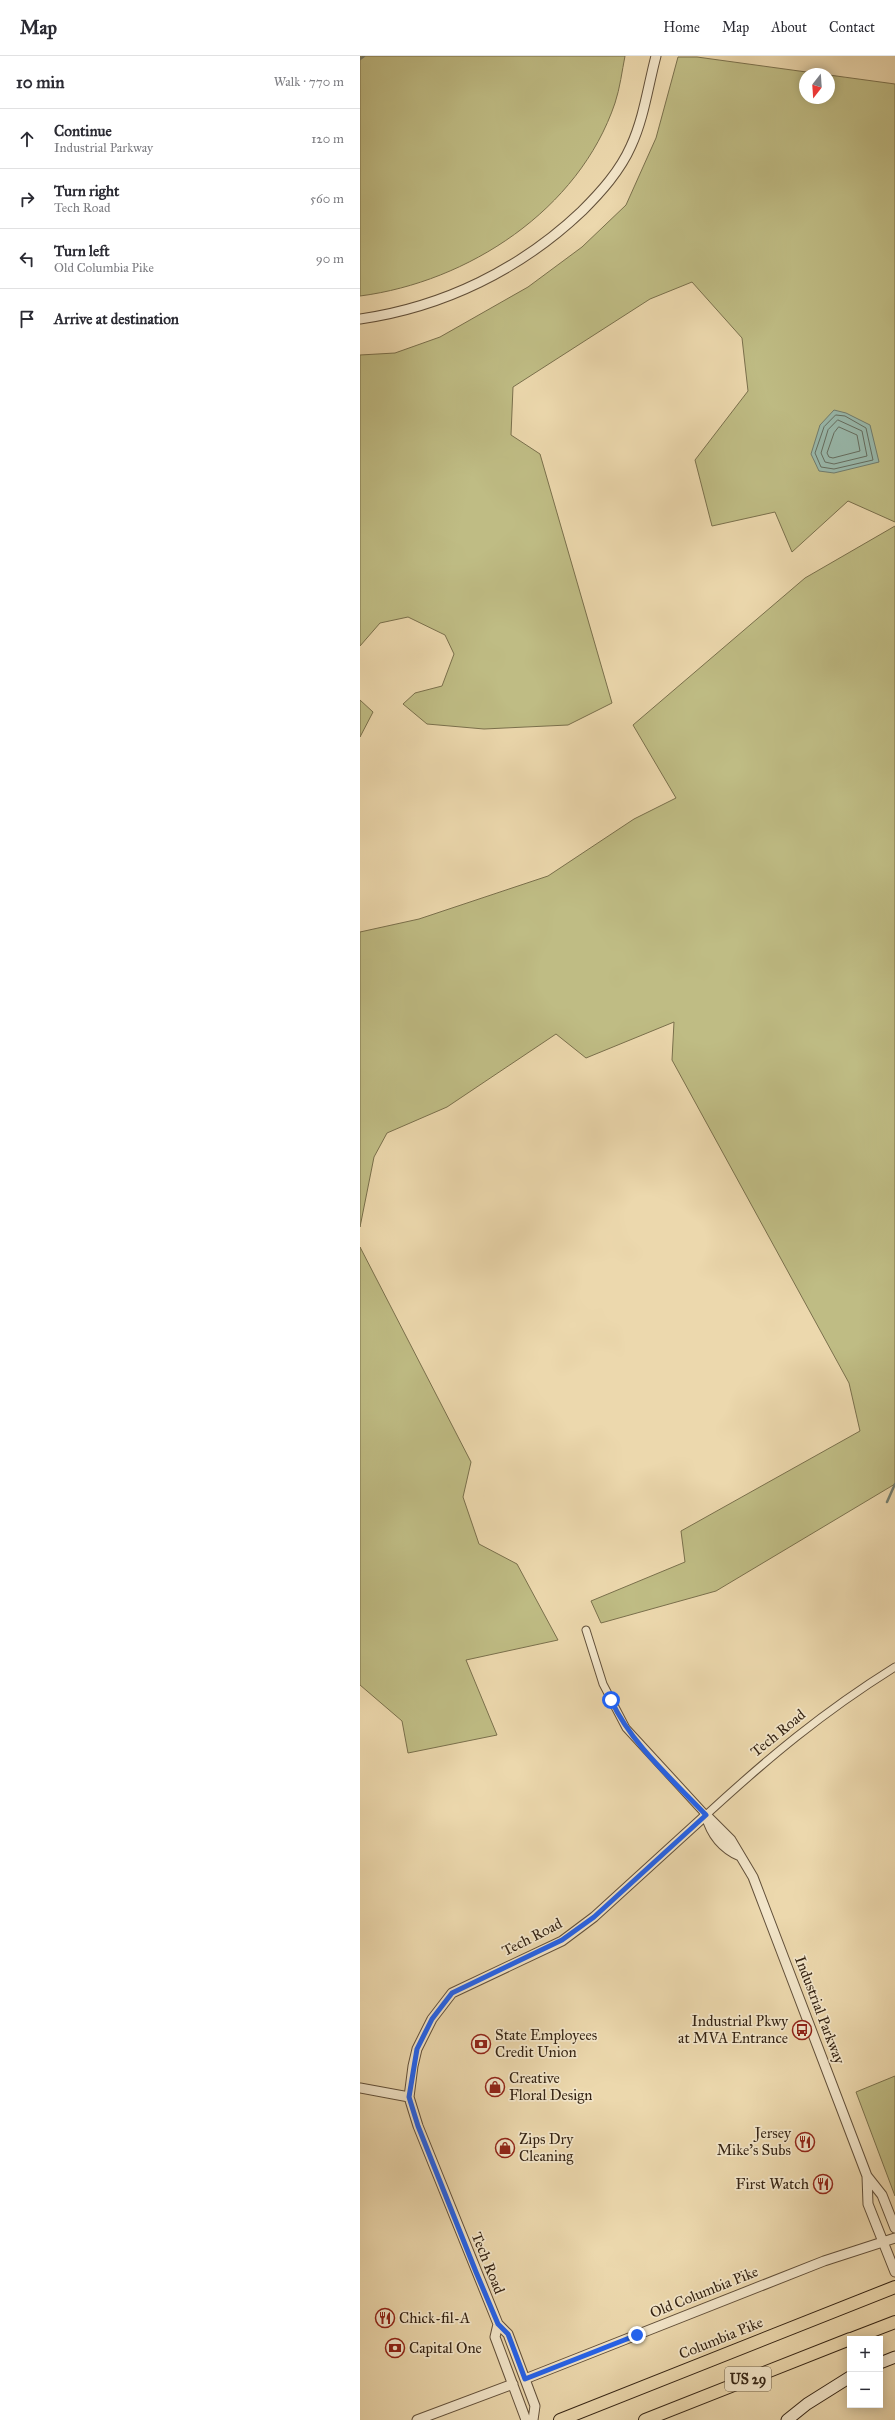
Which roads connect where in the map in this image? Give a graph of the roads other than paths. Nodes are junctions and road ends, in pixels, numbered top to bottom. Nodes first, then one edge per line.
1 (656, 56) edge
2 (360, 319) edge
3 (586, 1630) dead end
4 (895, 1667) edge
5 (706, 1815) junction
6 (360, 2088) edge
7 (409, 2097) junction
8 (867, 2176) junction
9 (895, 2228) edge
10 (895, 2238) edge
11 (882, 2241) junction
12 (895, 2272) edge
13 (895, 2287) edge
14 (895, 2322) edge
15 (498, 2324) junction
16 (859, 2336) edge
17 (847, 2341) edge
18 (895, 2357) edge
19 (883, 2362) edge
20 (525, 2379) junction
21 (847, 2379) edge
22 (512, 2384) junction
23 (417, 2420) edge
24 (526, 2420) edge
25 (533, 2420) edge
26 (560, 2420) edge
27 (645, 2420) edge
28 (787, 2420) edge

1 - 2 street
3 - 5 street, Industrial Parkway
4 - 5 street, Tech Road
5 - 7 street, Tech Road
5 - 8 street, Industrial Parkway
6 - 7 street
7 - 15 street, Tech Road
8 - 9 street, Industrial Parkway
8 - 11 street, Industrial Parkway
10 - 11 street, Old Columbia Pike
11 - 12 street, Industrial Parkway
11 - 20 street, Old Columbia Pike
13 - 26 highway, Columbia Pike / US 29
14 - 16 highway, US 29
15 - 20 street, Tech Road
15 - 22 street, Tech Road
17 - 27 highway, US 29
18 - 19 main road
20 - 25 street, Tech Road
21 - 28 main road
22 - 23 street
22 - 24 street, Tech Road

